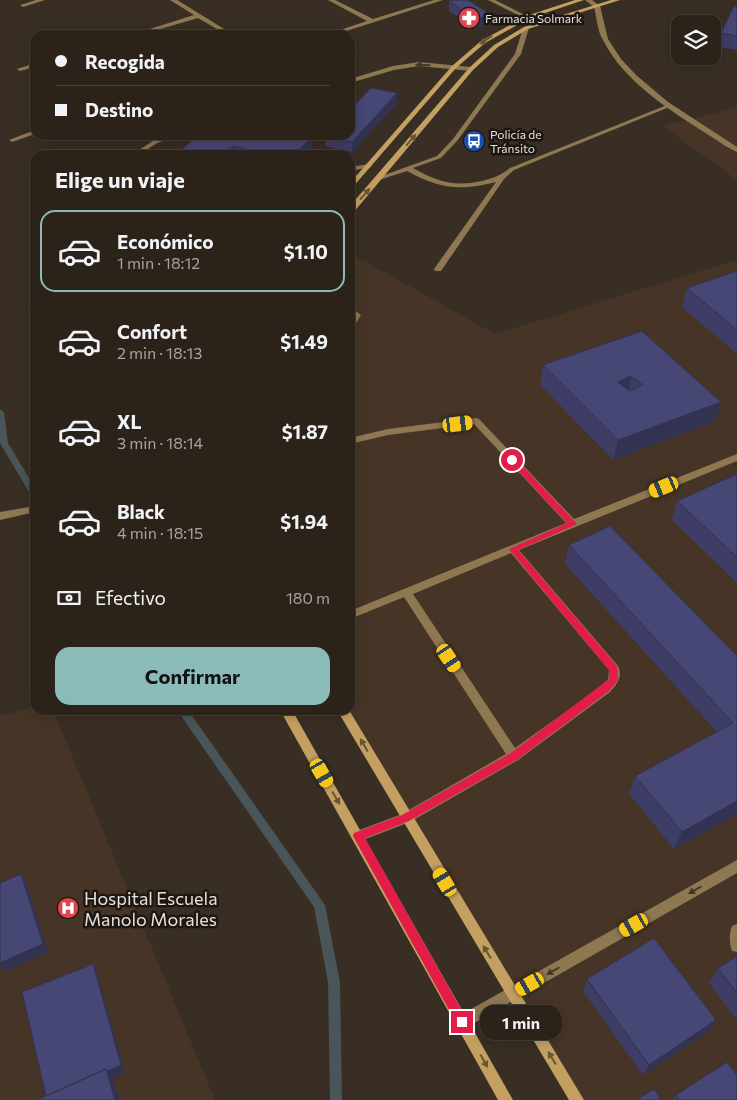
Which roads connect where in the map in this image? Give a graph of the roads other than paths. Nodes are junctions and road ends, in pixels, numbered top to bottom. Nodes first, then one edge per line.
1 (42, 0) edge
2 (173, 0) edge
3 (331, 0) edge
4 (440, 0) edge
5 (491, 0) edge
6 (581, 0) edge
7 (588, 0) edge
8 (617, 0) edge
9 (23, 5) dead end
10 (597, 6) junction
11 (198, 16) junction
12 (528, 17) junction
13 (372, 21) junction
14 (538, 23) junction
15 (526, 28) junction
16 (151, 30) edge
17 (222, 30) edge
18 (344, 30) edge
19 (30, 66) edge
20 (454, 68) junction
21 (20, 69) dead end
22 (471, 70) junction
23 (355, 79) edge
24 (668, 106) junction
25 (30, 134) edge
26 (12, 140) dead end
27 (161, 140) edge
28 (142, 150) edge
29 (737, 150) edge
30 (369, 166) junction
31 (355, 168) edge
32 (407, 168) junction
33 (379, 178) junction
34 (502, 178) junction
35 (355, 181) edge
36 (355, 205) edge
37 (438, 270) dead end
38 (355, 440) edge
39 (737, 457) edge
40 (30, 510) edge
41 (0, 516) edge
42 (573, 524) junction
43 (513, 549) junction
44 (406, 592) junction
45 (355, 613) edge
46 (289, 715) edge
47 (346, 715) edge
48 (514, 756) junction
49 (406, 818) junction
50 (358, 836) junction
51 (737, 866) edge
52 (737, 930) edge
53 (737, 946) edge
54 (513, 994) junction
55 (462, 1022) junction
56 (506, 1100) edge
57 (577, 1100) edge

1 - 9 street
2 - 11 street
3 - 13 street
4 - 13 street
5 - 12 street
6 - 12 main road
7 - 10 street
8 - 10 main road
10 - 14 main road
10 - 24 street
11 - 16 street
11 - 17 street
12 - 14 street
12 -> 20 main road
13 - 18 street
14 - 15 main road
15 - 22 main road
15 - 32 street
19 - 21 street
20 - 22 street
20 -> 23 street
20 - 30 main road
33 -> 22 main road
24 - 29 street
24 - 34 street
25 - 26 street
27 - 28 street
30 - 31 street
30 - 35 main road
32 - 33 street
32 - 34 street
36 -> 33 main road
34 - 37 street
38 - 42 street
39 - 42 street
40 - 41 street
42 - 43 street
43 - 44 street
43 - 48 street
44 - 45 street
44 - 48 street
46 -> 50 main road
49 -> 47 main road
48 - 49 street
49 - 50 street
54 -> 49 main road
50 - 55 main road
51 -> 54 street
52 - 53 street
54 - 55 street
57 -> 54 main road
55 -> 56 main road

